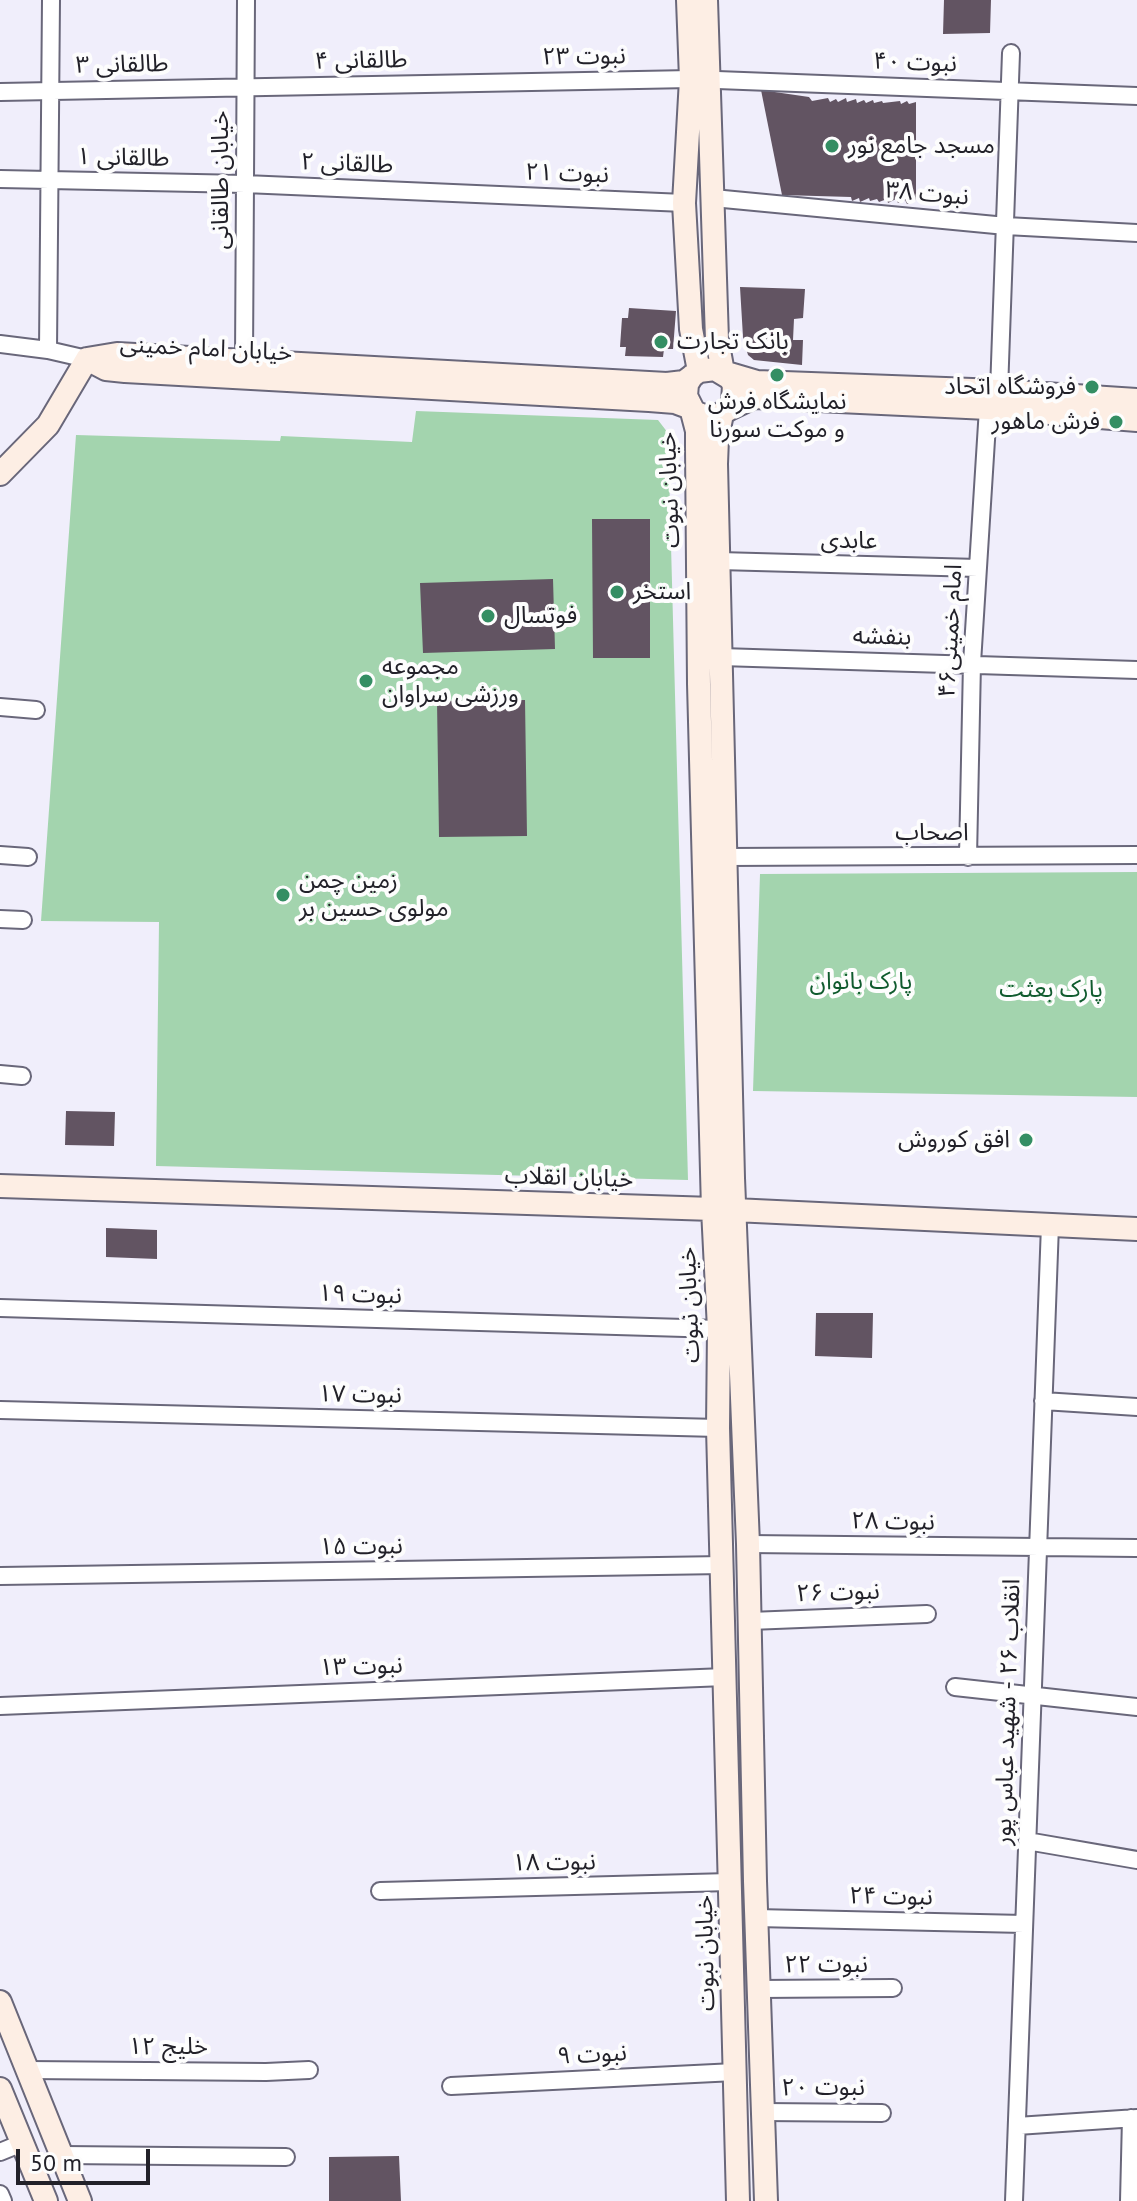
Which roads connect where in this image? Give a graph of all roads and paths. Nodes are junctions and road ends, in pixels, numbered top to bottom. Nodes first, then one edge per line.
1 (51, 0) edge
2 (246, 0) edge
3 (688, 0) edge
4 (706, 0) edge
5 (1011, 53) dead end
6 (700, 79) junction
7 (478, 83) joint
8 (245, 87) junction
9 (50, 91) junction
10 (1010, 91) junction
11 (0, 92) edge
12 (1137, 96) edge
13 (0, 179) edge
14 (49, 180) junction
15 (245, 184) junction
16 (448, 193) joint
17 (713, 198) junction
18 (684, 203) junction
19 (1006, 226) junction
20 (1137, 233) edge
21 (0, 344) edge
22 (48, 350) junction
23 (87, 359) junction
24 (244, 369) junction
25 (723, 372) junction
26 (695, 374) junction
27 (993, 400) junction
28 (1137, 400) edge
29 (691, 408) junction
30 (726, 412) junction
31 (1137, 420) edge
32 (0, 474) edge
33 (719, 561) junction
34 (978, 568) junction
35 (721, 657) junction
36 (972, 663) junction
37 (1137, 670) edge
38 (0, 707) edge
39 (36, 710) dead end
40 (0, 855) edge
41 (1137, 855) edge
42 (28, 857) dead end
43 (704, 857) junction
44 (726, 857) junction
45 (968, 857) junction
46 (0, 919) edge
47 (23, 920) dead end
48 (0, 1074) edge
49 (22, 1076) dead end
50 (0, 1186) edge
51 (713, 1209) junction
52 (736, 1212) junction
53 (1050, 1225) junction
54 (1137, 1229) edge
55 (0, 1308) edge
56 (719, 1329) junction
57 (1043, 1401) junction
58 (1137, 1407) edge
59 (0, 1410) edge
60 (718, 1428) junction
61 (1038, 1547) junction
62 (1137, 1548) edge
63 (748, 1549) junction
64 (723, 1560) junction
65 (0, 1576) edge
66 (927, 1614) dead end
67 (750, 1621) junction
68 (725, 1677) junction
69 (955, 1687) dead end
70 (1032, 1695) junction
71 (0, 1706) edge
72 (1137, 1707) edge
73 (1027, 1841) junction
74 (1137, 1860) edge
75 (755, 1881) junction
76 (730, 1882) junction
77 (380, 1891) dead end
78 (756, 1918) junction
79 (1024, 1924) junction
80 (893, 1988) dead end
81 (759, 1989) junction
82 (0, 2002) edge
83 (27, 2070) junction
84 (309, 2070) dead end
85 (735, 2072) junction
86 (451, 2086) dead end
87 (0, 2089) edge
88 (763, 2112) junction
89 (882, 2113) dead end
90 (1134, 2118) edge
91 (1017, 2126) junction
92 (22, 2143) junction
93 (0, 2152) edge
94 (62, 2155) junction
95 (286, 2157) dead end
96 (0, 2194) edge
97 (3, 2201) edge
98 (46, 2201) edge
99 (80, 2201) edge
100 (738, 2201) edge
101 (766, 2201) edge
102 (1014, 2201) edge
103 (1129, 2201) edge

1 - 9 street
2 - 8 street, خیابان طالقانی
3 - 6 main road
4 - 6 main road
5 - 10 street, امام خمینی۴۶
6 - 7 street, نبوت ۲۳
6 - 10 street, نبوت ۴۰
6 - 17 main road
6 - 18 main road
7 - 8 street, طالقانی ۴
8 - 9 street, طالقانی ۳
8 - 15 street, خیابان طالقانی
9 - 11 street, طالقانی ۳
9 - 14 street
10 - 12 street, نبوت ۴۰
10 - 19 street, امام خمینی۴۶
13 - 14 street, طالقانی ۱
14 - 15 street, طالقانی ۱
14 - 22 street
15 - 16 street, طالقانی ۲
15 - 24 street, خیابان طالقانی
16 - 18 street, نبوت ۲۱
17 - 19 street, نبوت ۳۸
17 - 25 main road
18 - 26 main road
19 - 20 street, نبوت ۳۸
19 - 27 street, امام خمینی۴۶
21 - 22 street
22 - 23 street
23 - 24 main road, خیابان امام خمینی
23 - 32 main road
24 - 26 main road, خیابان امام خمینی
24 - 29 main road, خیابان امام خمینی
25 - 26 main road
25 - 27 main road
25 - 30 main road
26 - 29 main road
27 - 28 main road
27 - 30 main road
27 - 31 main road
27 - 34 street, امام خمینی۴۶
29 - 30 main road
29 - 43 main road, خیابان نبوت
30 - 33 main road, خیابان نبوت
33 - 34 street, عابدی
33 - 35 main road, خیابان نبوت
34 - 36 street, امام خمینی۴۶
35 - 36 street, بنفشه
35 - 44 main road, خیابان نبوت
36 - 37 street, بنفشه
36 - 45 street, امام خمینی۴۶
38 - 39 street
40 - 42 street
41 - 45 street, اصحاب
43 - 44 main road
43 - 51 main road, خیابان نبوت
44 - 45 street, اصحاب
44 - 52 main road, خیابان نبوت
46 - 47 street
48 - 49 street
50 - 51 main road, خیابان انقلاب
51 - 52 main road, خیابان انقلاب
51 - 56 main road, خیابان نبوت
52 - 53 main road, خیابان انقلاب
52 - 63 main road, خیابان نبوت
53 - 54 main road, خیابان انقلاب
53 - 57 street, انقلاب ۲۶ - شهید عباس پور
55 - 56 street, نبوت ۱۹
56 - 60 main road, خیابان نبوت
57 - 58 street
57 - 61 street, انقلاب ۲۶ - شهید عباس پور
59 - 60 street, نبوت ۱۷
60 - 64 main road, خیابان نبوت
61 - 62 street, نبوت ۲۸
61 - 63 street, نبوت ۲۸
61 - 70 street, انقلاب ۲۶ - شهید عباس پور
63 - 64 main road
63 - 67 main road, خیابان نبوت
64 - 65 street, نبوت ۱۵
64 - 68 main road, خیابان نبوت
66 - 67 street, نبوت ۲۶
67 - 75 main road, خیابان نبوت
68 - 71 street, نبوت ۱۳
68 - 76 main road, خیابان نبوت
69 - 70 street
70 - 72 street
70 - 73 street, انقلاب ۲۶ - شهید عباس پور
73 - 74 street
73 - 79 street, انقلاب ۲۶ - شهید عباس پور
75 - 76 main road
75 - 78 main road, خیابان نبوت
76 - 77 street, نبوت ۱۸
76 - 85 main road, خیابان نبوت
78 - 79 street, نبوت ۲۴
78 - 81 main road, خیابان نبوت
79 - 91 street, انقلاب ۲۶ - شهید عباس پور
80 - 81 street, نبوت ۲۲
81 - 88 main road, خیابان نبوت
82 - 83 main road
83 - 84 street, خلیج ۱۲
83 - 94 main road
85 - 86 street, نبوت ۹
85 - 100 main road, خیابان نبوت
87 - 92 main road
88 - 89 street, نبوت ۲۰
88 - 101 main road, خیابان نبوت
90 - 91 street
90 - 103 street
91 - 102 street, انقلاب ۲۶ - شهید عباس پور
92 - 93 street
92 - 98 main road
94 - 95 street
94 - 99 main road
96 - 97 street

